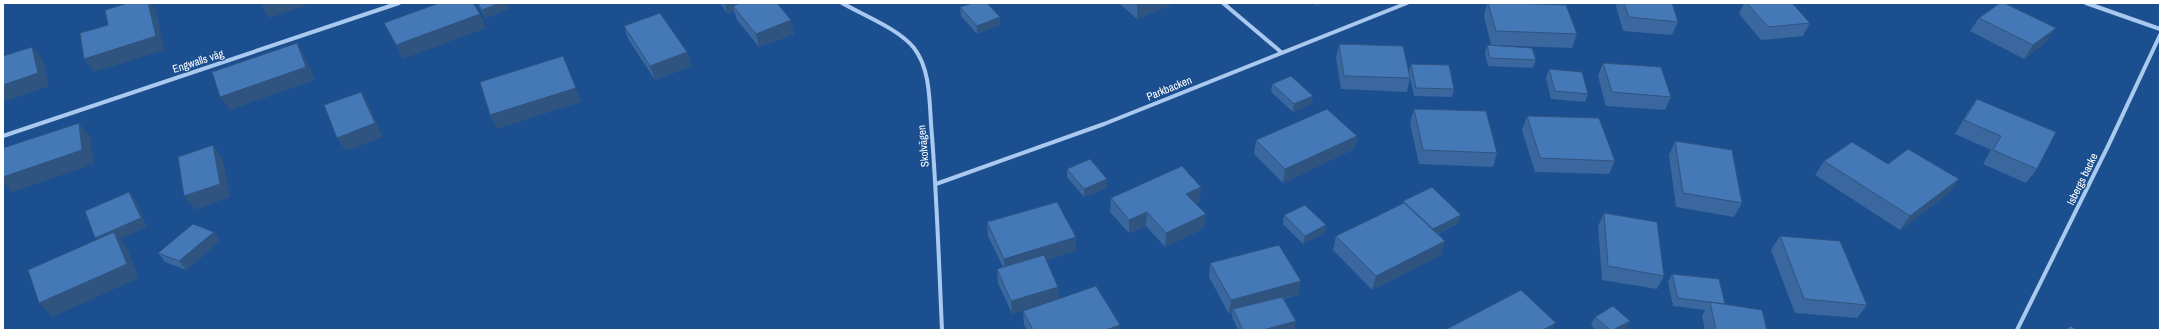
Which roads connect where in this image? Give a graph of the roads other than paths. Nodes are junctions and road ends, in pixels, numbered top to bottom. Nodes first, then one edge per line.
1 (399, 3) edge
2 (842, 3) edge
3 (1223, 3) edge
4 (1407, 3) edge
5 (2086, 3) edge
6 (2160, 29) edge
7 (2160, 35) edge
8 (1281, 52) junction
9 (3, 136) edge
10 (936, 184) junction
11 (942, 330) edge
12 (2017, 330) edge

1 - 9 street, Engwalls väg
2 - 10 street, Skolvägen
3 - 8 street
4 - 8 street, Parkbacken
5 - 6 street
7 - 12 street, Isbergs backe
8 - 10 street, Parkbacken
10 - 11 street, Skolvägen

